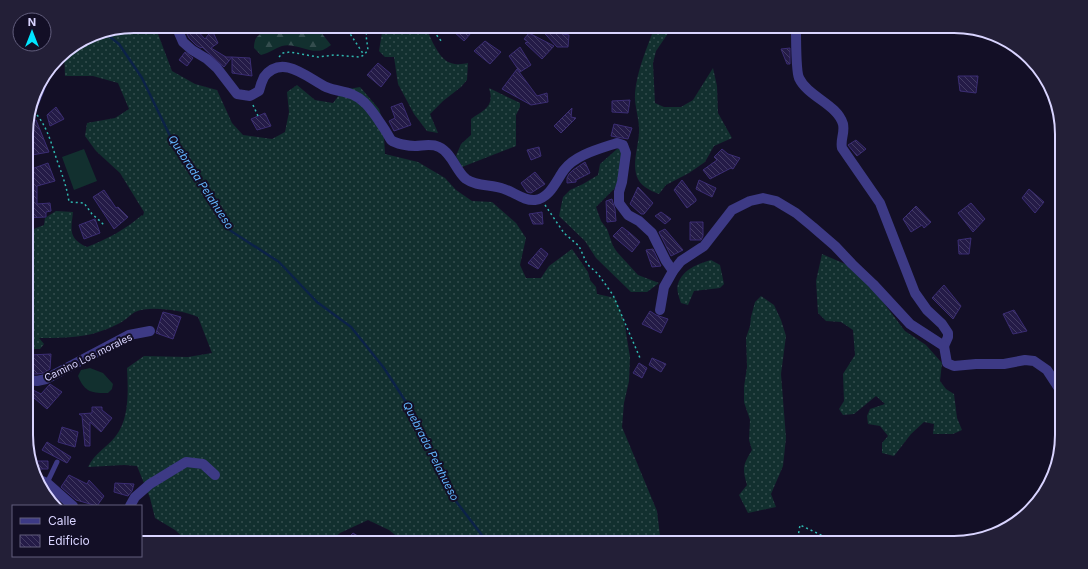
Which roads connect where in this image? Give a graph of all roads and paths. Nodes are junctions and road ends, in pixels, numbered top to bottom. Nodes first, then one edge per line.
1 (179, 33) edge
2 (350, 33) edge
3 (367, 33) edge
4 (435, 33) edge
5 (796, 33) edge
6 (442, 42) dead end
7 (364, 55) junction
8 (277, 60) dead end
9 (250, 96) junction
10 (35, 112) edge
11 (258, 116) dead end
12 (540, 199) junction
13 (105, 226) dead end
14 (673, 271) junction
15 (660, 310) dead end
16 (150, 331) dead end
17 (944, 346) junction
18 (640, 358) dead end
19 (33, 381) edge
20 (1055, 382) edge
21 (57, 462) dead end
22 (215, 474) dead end
23 (44, 481) edge
24 (45, 484) edge
25 (72, 505) edge
26 (131, 505) edge
27 (798, 536) edge
28 (823, 536) edge

1 - 9 street
2 - 7 path
3 - 7 path
4 - 6 path
5 - 17 street
7 - 8 path
9 - 11 path
9 - 12 street
10 - 13 path
12 - 14 street
12 - 18 path
14 - 15 street
14 - 17 street
16 - 19 street, Camino Los morales
17 - 20 street
21 - 23 lane
22 - 26 street
24 - 25 street
27 - 28 path

